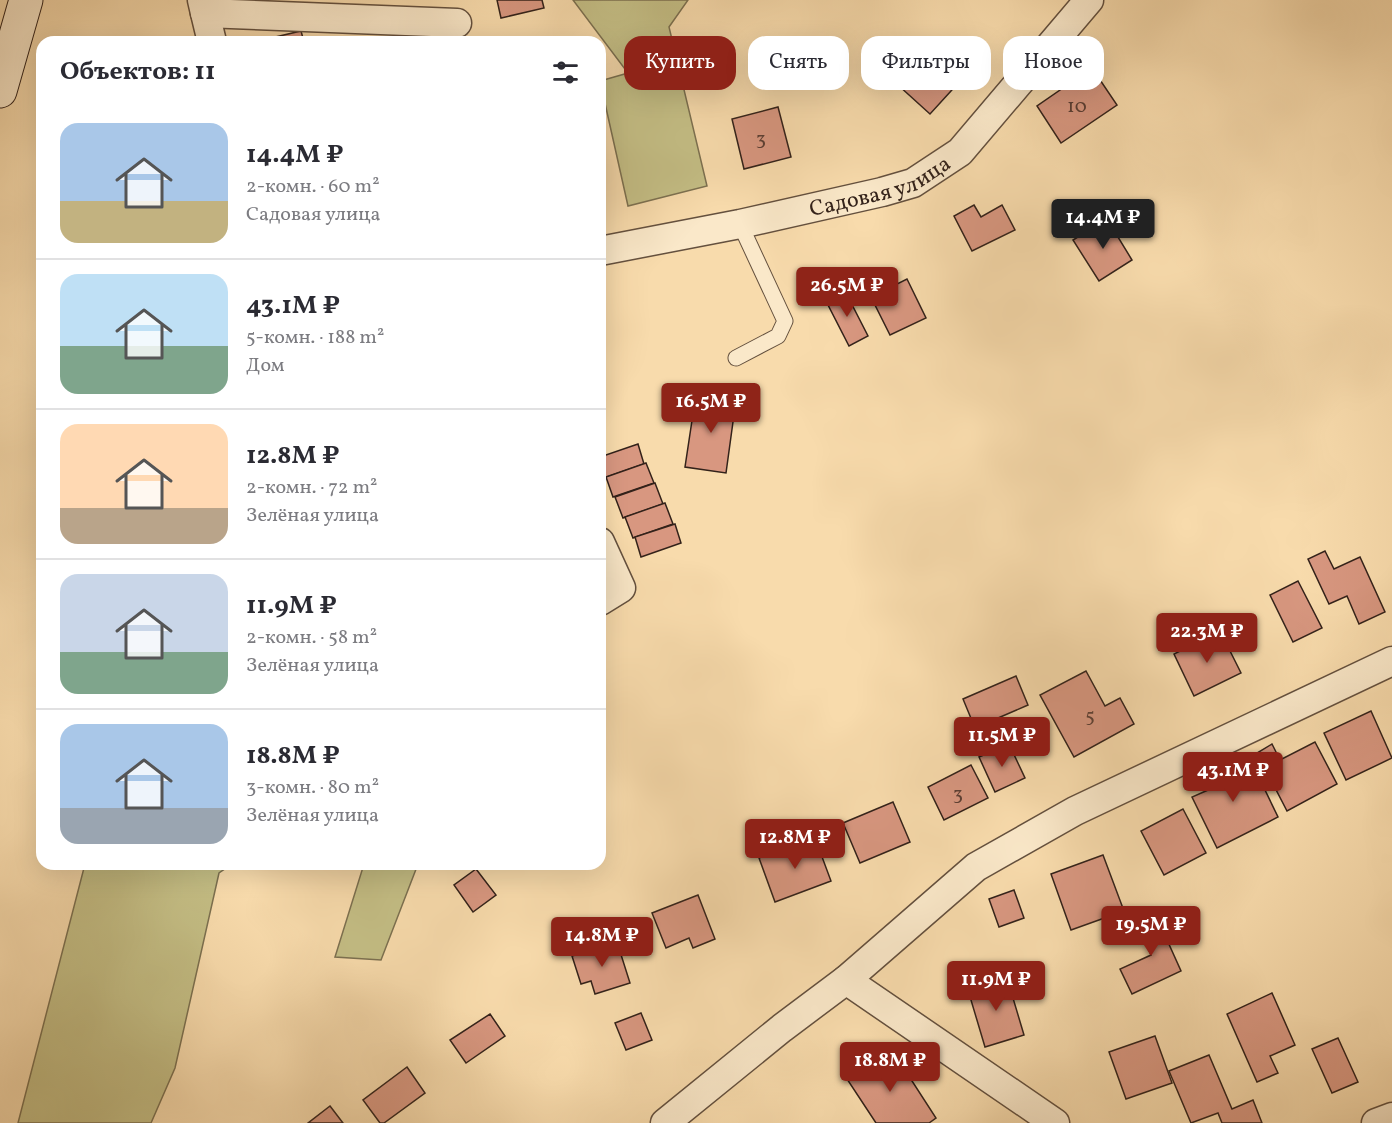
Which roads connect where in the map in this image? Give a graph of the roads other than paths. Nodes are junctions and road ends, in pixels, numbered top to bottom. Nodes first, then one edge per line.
1 (26, 0) edge
2 (1089, 0) edge
3 (204, 6) edge
4 (456, 22) edge
5 (211, 36) edge
6 (0, 91) edge
7 (740, 224) junction
8 (606, 250) edge
9 (736, 358) dead end
10 (606, 555) edge
11 (606, 597) edge
12 (1392, 661) edge
13 (846, 980) junction
14 (1392, 1117) edge
15 (665, 1123) edge
16 (1055, 1123) edge
17 (1377, 1123) edge

1 - 6 street
2 - 7 street, Садовая улица
3 - 4 street
3 - 5 street
7 - 8 street, Садовая улица
7 - 9 lane
10 - 11 street
12 - 13 street
13 - 15 street
13 - 16 street
14 - 17 street

